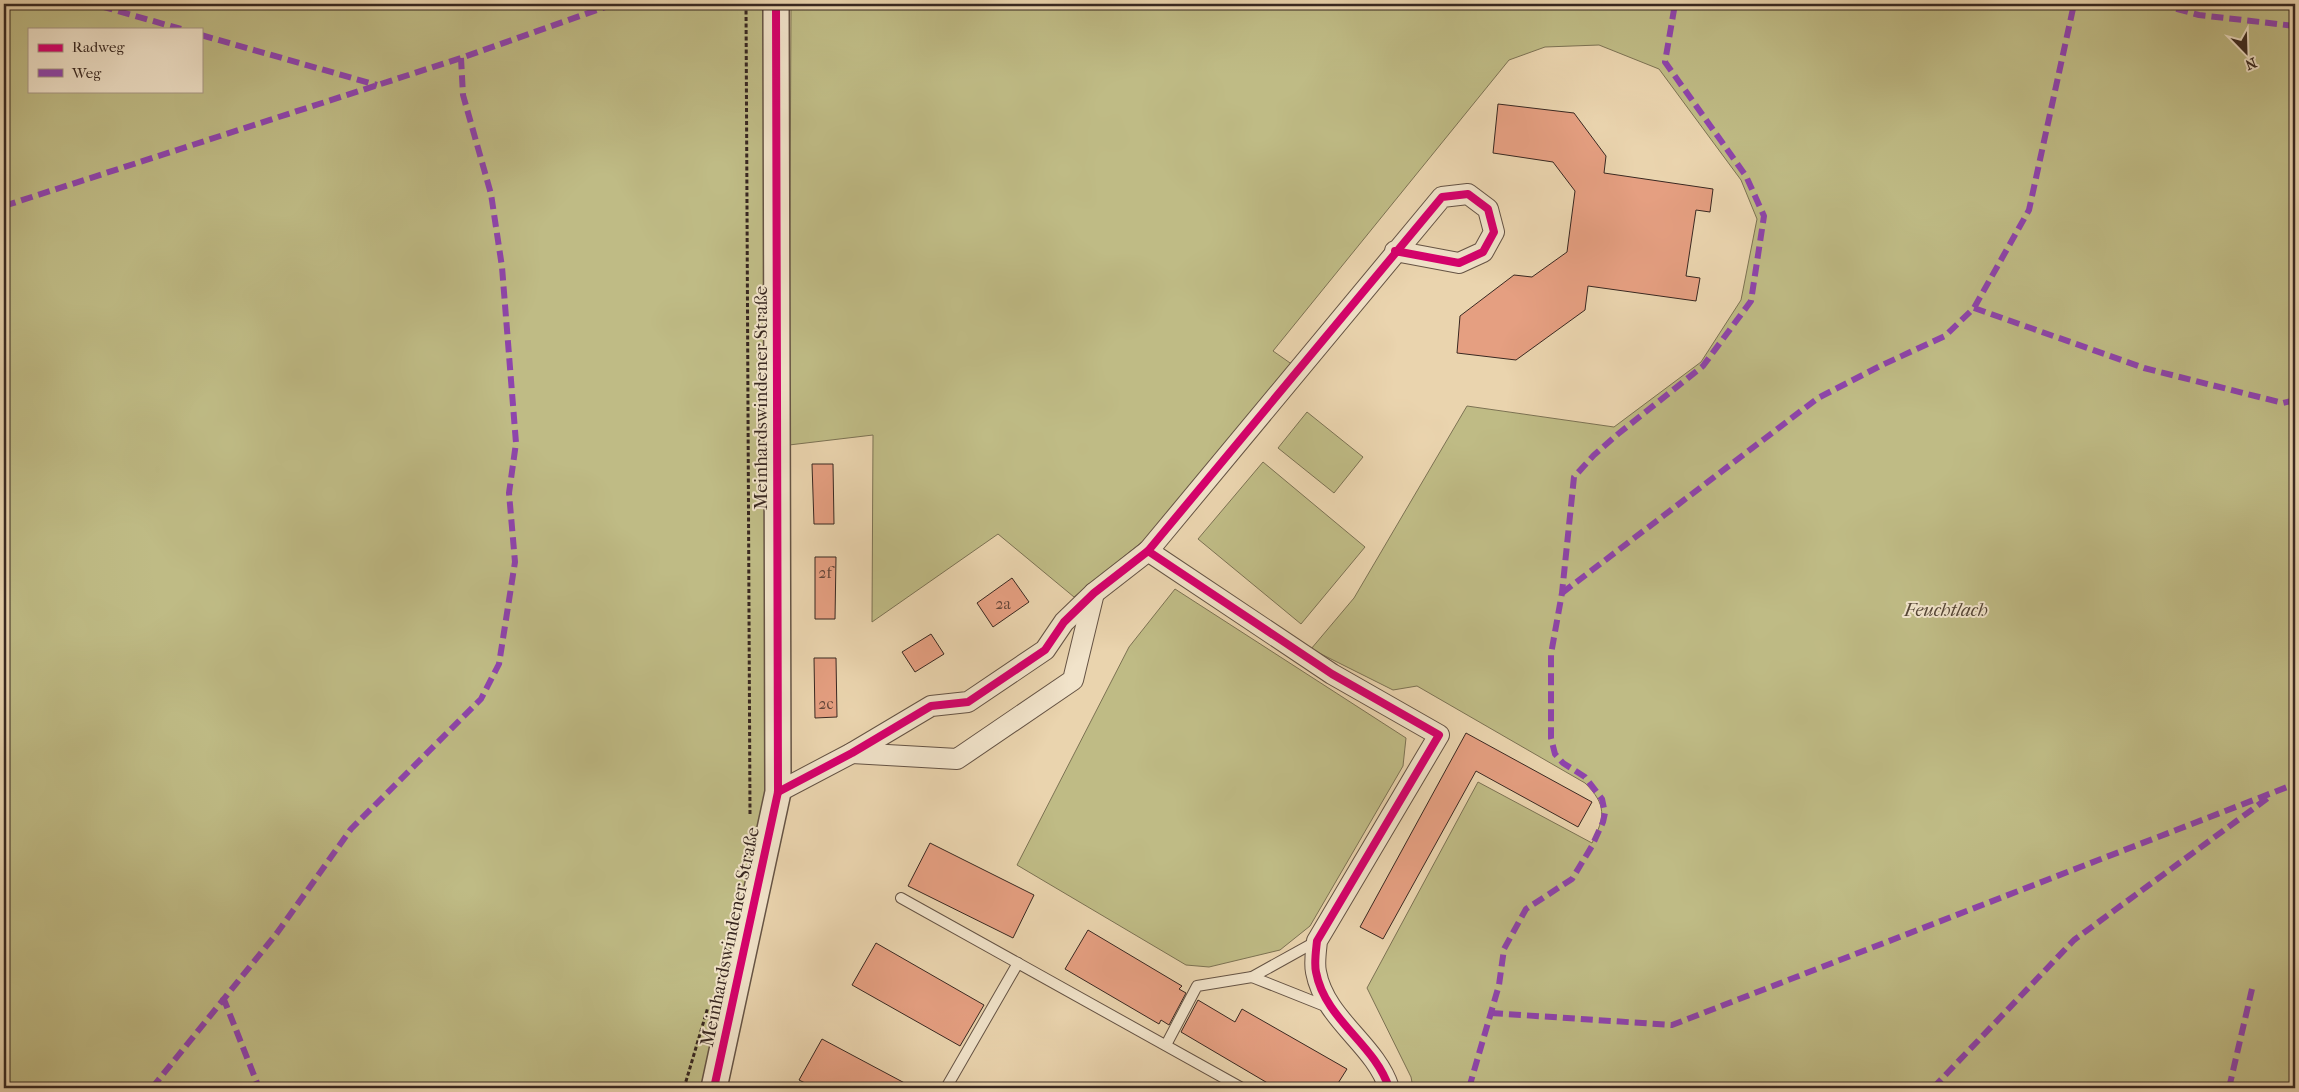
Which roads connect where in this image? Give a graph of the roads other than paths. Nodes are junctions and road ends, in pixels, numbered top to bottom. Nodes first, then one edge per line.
1 (776, 4) edge
2 (1395, 251) junction
3 (1148, 551) junction
4 (1094, 594) junction
5 (852, 753) junction
6 (778, 792) junction
7 (901, 898) dead end
8 (1317, 942) junction
9 (1018, 964) junction
10 (1252, 977) junction
11 (1331, 1009) junction
12 (1166, 1045) junction
13 (714, 1088) edge
14 (946, 1088) edge
15 (1242, 1088) edge
16 (1389, 1088) edge

1 - 6 street, Meinhardswindener Straße
2 - 2 street
2 - 3 street
3 - 4 street
3 - 8 street
4 - 5 street
4 - 5 street
5 - 6 street
6 - 13 street, Meinhardswindener Straße
7 - 9 lane
8 - 10 lane
8 - 11 street
9 - 12 lane
9 - 14 lane
10 - 11 lane
10 - 12 lane
11 - 16 street
12 - 15 lane

